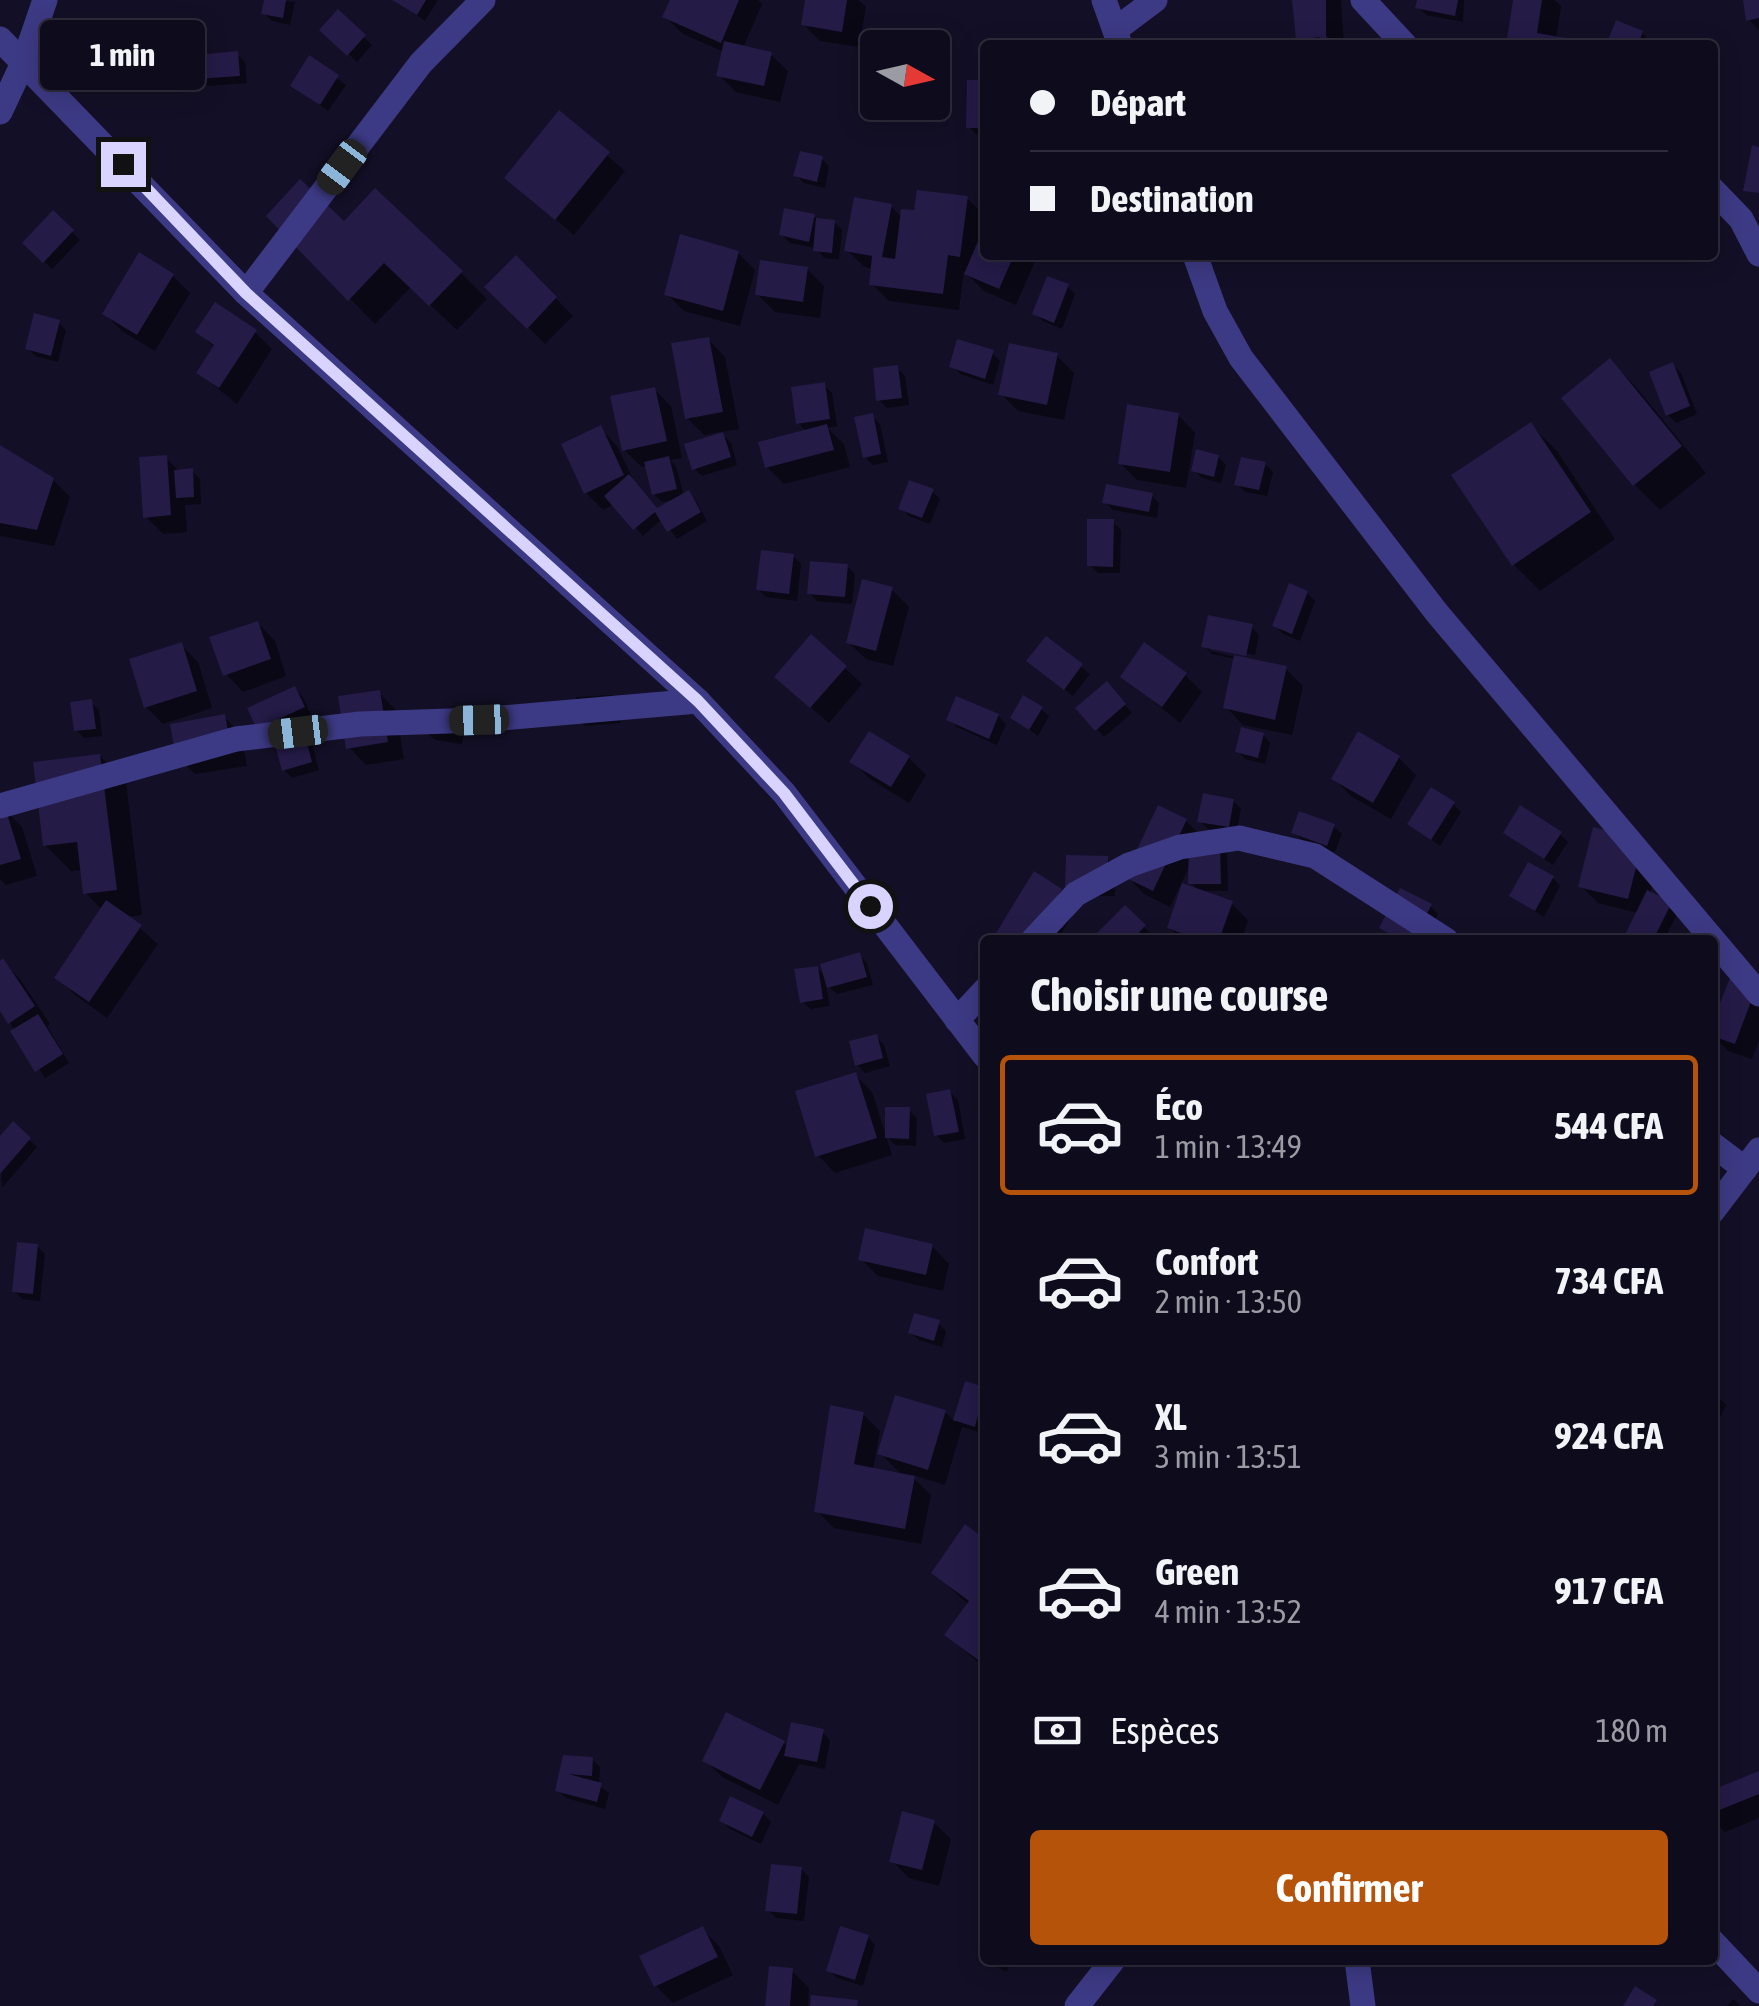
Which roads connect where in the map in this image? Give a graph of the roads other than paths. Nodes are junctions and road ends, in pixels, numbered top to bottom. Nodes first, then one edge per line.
1 (45, 0) edge
2 (483, 0) edge
3 (1104, 0) edge
4 (1154, 0) edge
5 (1363, 0) edge
6 (1118, 37) edge
7 (0, 39) edge
8 (1399, 40) edge
9 (24, 61) junction
10 (0, 112) edge
11 (1718, 195) edge
12 (1759, 254) edge
13 (1197, 260) edge
14 (246, 293) junction
15 (698, 701) junction
16 (0, 806) edge
17 (1037, 935) edge
18 (1438, 935) edge
19 (1709, 935) edge
20 (1718, 946) edge
21 (1759, 994) edge
22 (980, 995) edge
23 (957, 1020) junction
24 (980, 1050) edge
25 (1718, 1146) edge
26 (1752, 1159) edge
27 (1718, 1204) edge
28 (1718, 1948) edge
29 (1109, 1965) edge
30 (1358, 1965) edge
31 (1759, 1992) edge
32 (1077, 2006) edge
33 (1363, 2006) edge

1 - 9 street
2 - 14 street
3 - 6 street
4 - 6 street
5 - 8 street
7 - 9 street
9 - 10 street
9 - 14 street
11 - 12 street
13 - 19 street
14 - 15 street
15 - 16 street
15 - 23 street
17 - 18 street
20 - 21 street
22 - 23 street
23 - 24 street
25 - 26 street
26 - 27 street
28 - 31 street
29 - 32 street
30 - 33 street

